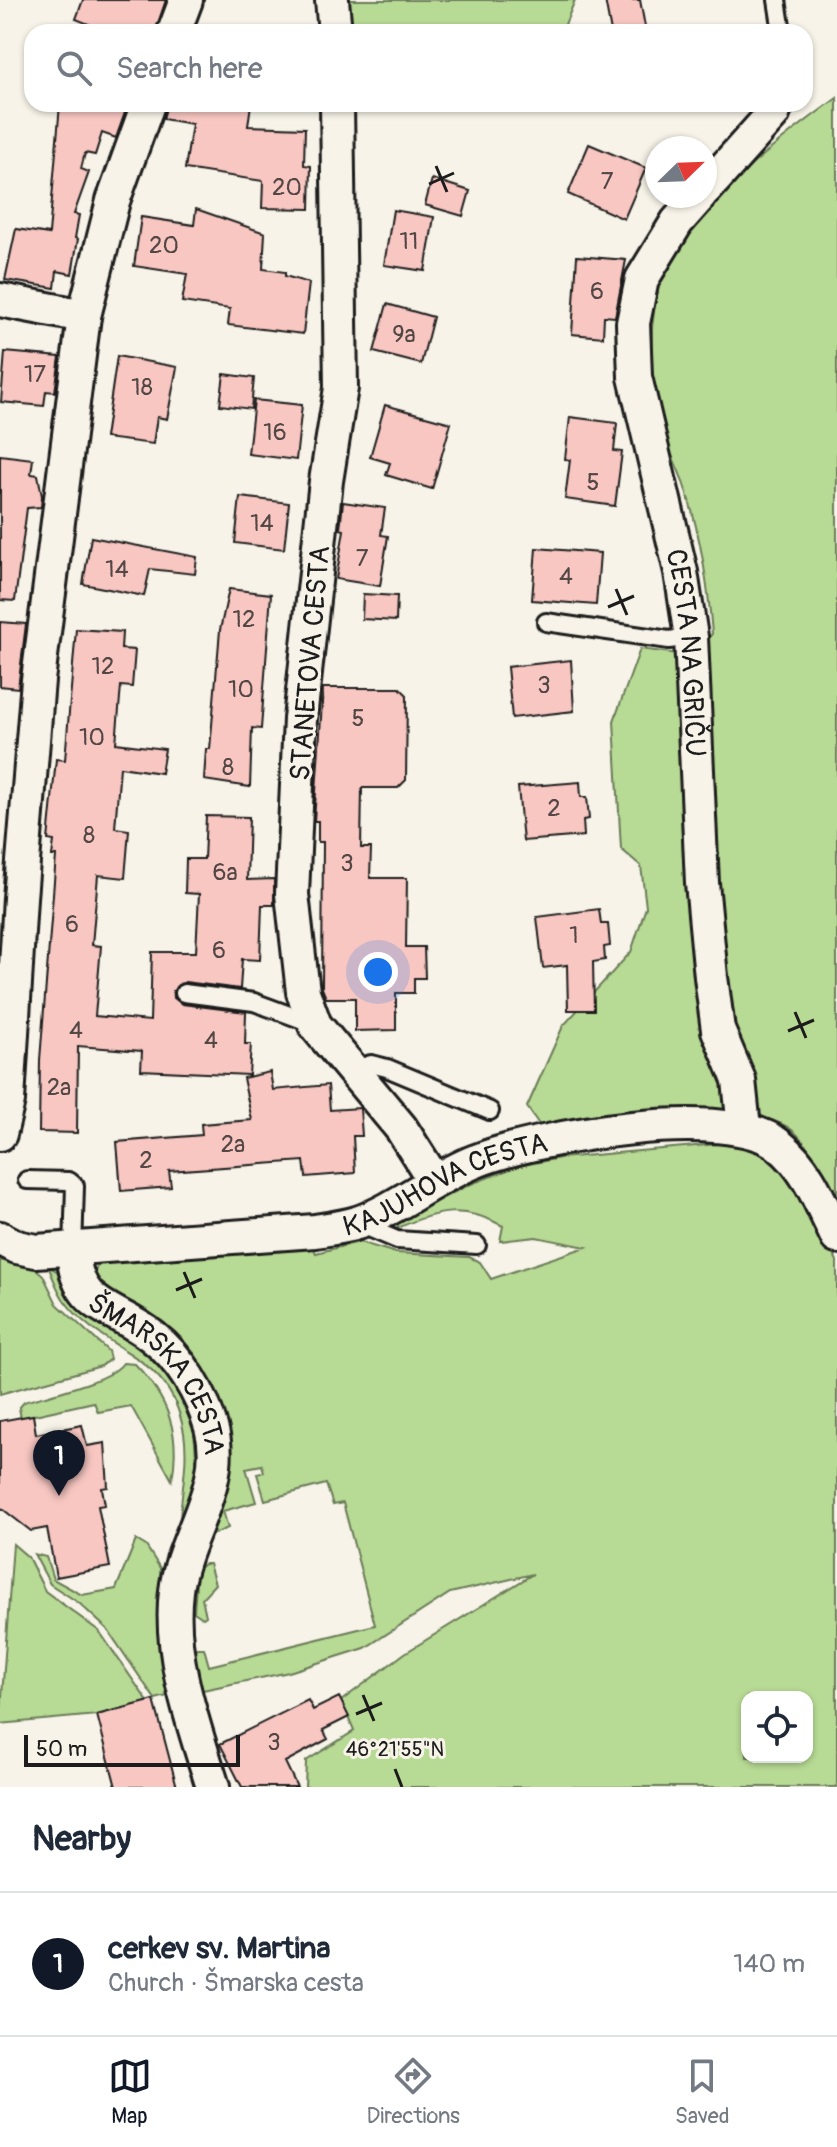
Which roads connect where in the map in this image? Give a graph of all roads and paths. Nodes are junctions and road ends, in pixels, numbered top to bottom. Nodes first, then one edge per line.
1 (186, 0) edge
2 (332, 0) edge
3 (777, 0) edge
4 (177, 24) edge
5 (334, 24) edge
6 (781, 24) edge
7 (145, 112) edge
8 (337, 112) edge
9 (774, 112) edge
10 (717, 177) edge
11 (689, 208) edge
12 (0, 300) edge
13 (84, 316) junction
14 (546, 622) dead end
15 (691, 637) junction
16 (184, 993) dead end
17 (315, 1025) junction
18 (353, 1070) junction
19 (490, 1111) dead end
20 (744, 1128) junction
21 (0, 1134) edge
22 (27, 1180) dead end
23 (434, 1180) junction
24 (357, 1223) junction
25 (837, 1237) edge
26 (0, 1238) edge
27 (477, 1245) dead end
28 (73, 1250) junction
29 (213, 1787) edge

1 - 4 street
2 - 5 street
3 - 6 lane
7 - 13 street
8 - 17 street, STANETOVA CESTA
9 - 10 street
11 - 15 street, CESTA NA GRIČU
12 - 13 street
13 - 21 street
14 - 15 lane
15 - 20 street, CESTA NA GRIČU
16 - 17 lane
17 - 18 street, STANETOVA CESTA
18 - 19 lane
18 - 23 street, STANETOVA CESTA
20 - 23 street, KAJUHOVA CESTA
20 - 25 street, KAJUHOVA CESTA
22 - 28 lane
23 - 24 street, KAJUHOVA CESTA
24 - 27 lane
24 - 28 street, KAJUHOVA CESTA
26 - 28 street, KAJUHOVA CESTA
28 - 29 street, ŠMARSKA CESTA

